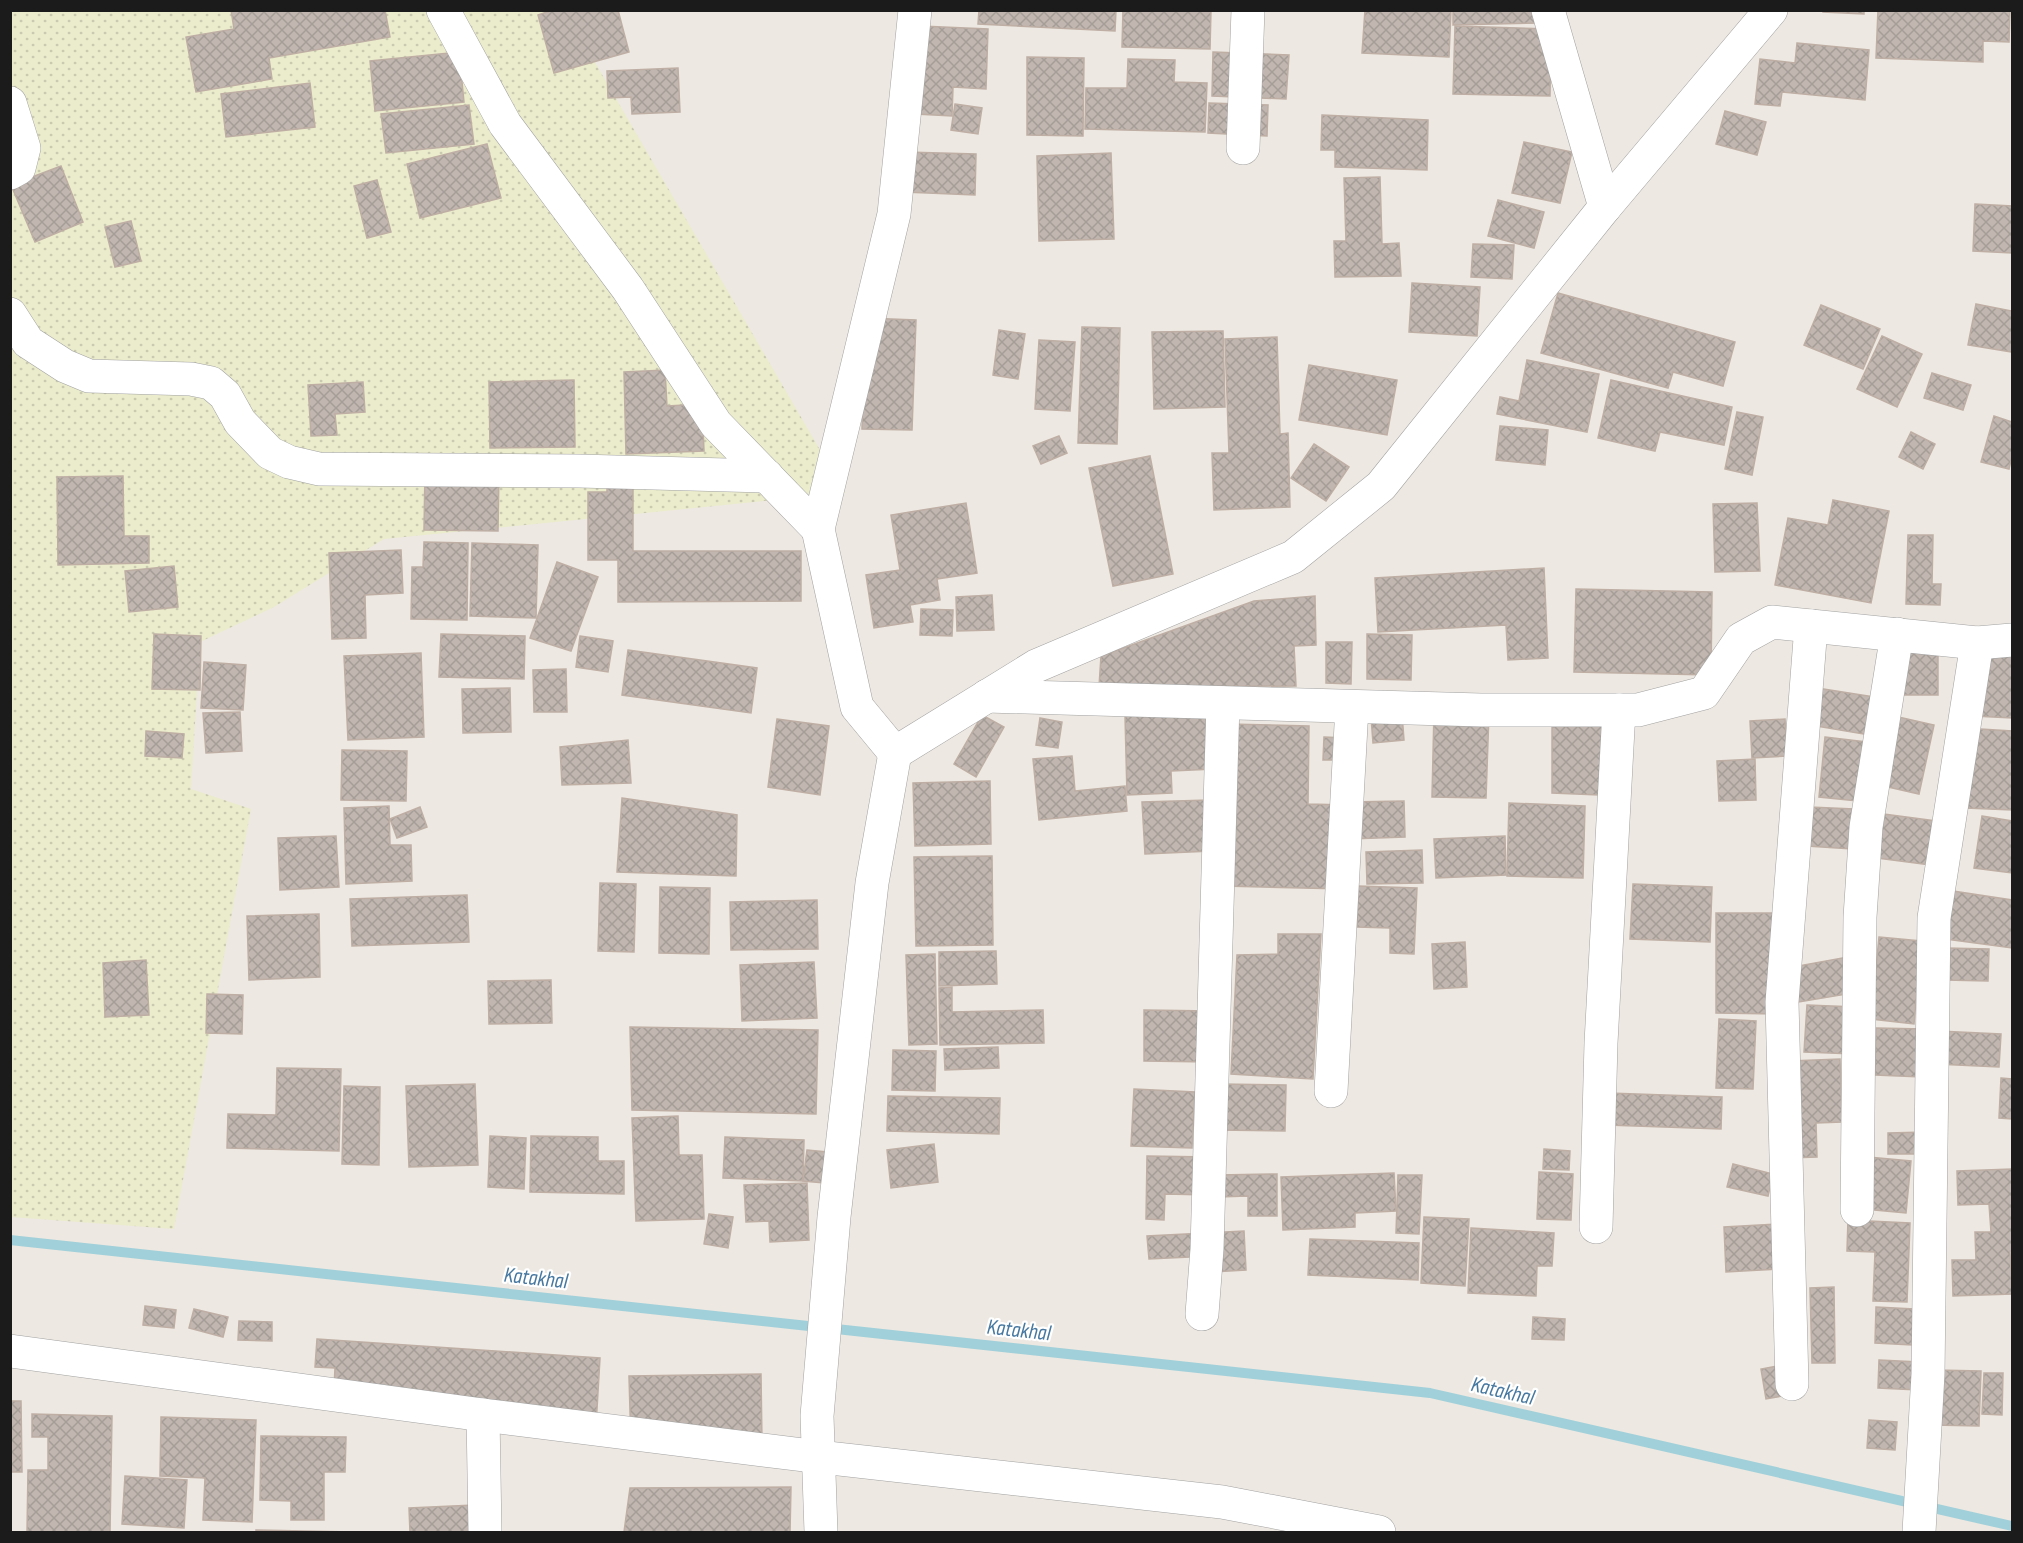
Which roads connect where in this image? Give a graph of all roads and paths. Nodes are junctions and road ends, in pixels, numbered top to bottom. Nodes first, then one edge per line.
1 (443, 10) edge
2 (915, 10) edge
3 (1248, 10) edge
4 (1548, 10) edge
5 (1771, 10) edge
6 (10, 103) edge
7 (1243, 148) dead end
8 (10, 173) edge
9 (1605, 207) junction
10 (10, 314) edge
11 (767, 476) junction
12 (818, 528) junction
13 (1810, 626) junction
14 (1897, 634) junction
15 (2013, 640) edge
16 (1977, 643) junction
17 (987, 696) junction
18 (1223, 703) junction
19 (1352, 707) junction
20 (1619, 710) junction
21 (895, 753) junction
22 (1331, 1091) dead end
23 (1857, 1210) dead end
24 (1596, 1227) dead end
25 (1202, 1314) dead end
26 (10, 1351) edge
27 (1792, 1384) dead end
28 (483, 1415) junction
29 (820, 1457) junction
30 (485, 1533) edge
31 (821, 1533) edge
32 (1379, 1533) edge
33 (1919, 1533) edge

1 - 11 street
2 - 12 street
3 - 7 street
4 - 9 street
5 - 9 street
6 - 8 street
9 - 17 street
10 - 11 street
11 - 12 street
12 - 21 street
13 - 14 street
13 - 20 street
13 - 27 street
14 - 16 street
14 - 23 street
15 - 16 street
16 - 33 street
17 - 18 street
17 - 21 street
18 - 19 street
18 - 25 street
19 - 20 street
19 - 22 street
20 - 24 street
21 - 29 street
26 - 28 street
28 - 29 street
28 - 30 street
29 - 31 street
29 - 32 street

